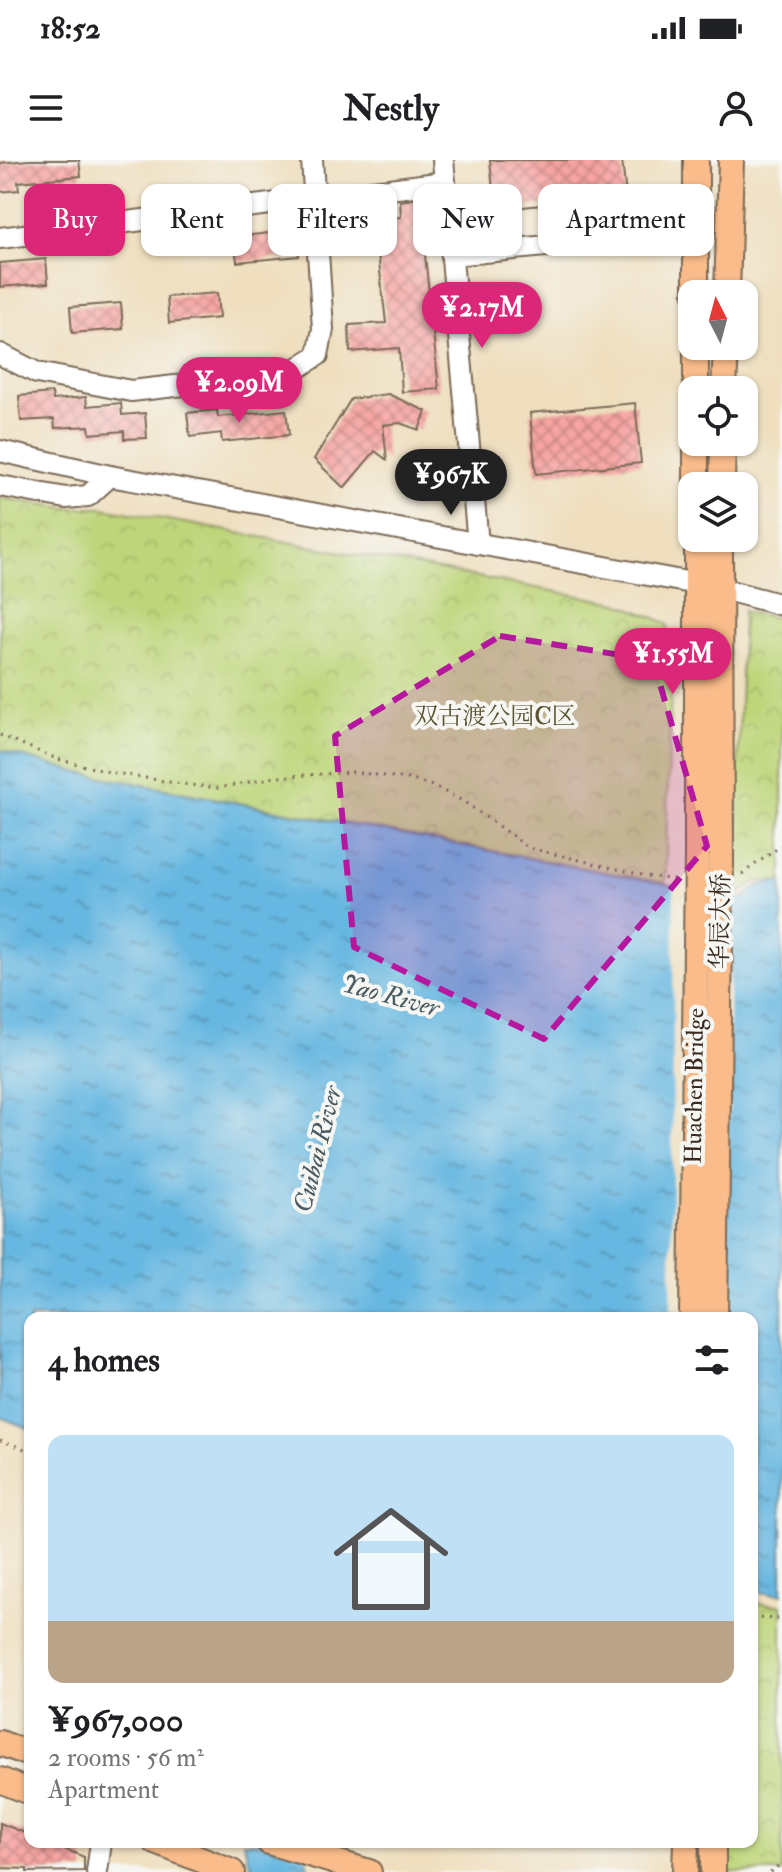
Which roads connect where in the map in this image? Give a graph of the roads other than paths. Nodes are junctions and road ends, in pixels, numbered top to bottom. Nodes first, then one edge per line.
1 (312, 160) edge
2 (443, 160) edge
3 (696, 160) edge
4 (731, 160) edge
5 (445, 182) joint
6 (314, 184) edge
7 (696, 184) edge
8 (397, 188) edge
9 (268, 205) edge
10 (0, 238) edge
11 (319, 256) edge
12 (452, 256) edge
13 (696, 256) edge
14 (696, 280) edge
15 (727, 280) edge
16 (0, 354) edge
17 (0, 451) edge
18 (110, 476) junction
19 (0, 486) edge
20 (478, 544) junction
21 (700, 552) edge
22 (716, 552) edge
23 (708, 586) junction
24 (782, 605) edge
25 (709, 856) junction
26 (692, 1312) edge
27 (715, 1312) edge
28 (0, 1743) edge
29 (24, 1752) edge
30 (0, 1780) edge
31 (24, 1790) edge
32 (100, 1848) edge
33 (171, 1848) edge
34 (289, 1848) edge
35 (686, 1848) edge
36 (713, 1848) edge
37 (97, 1872) edge
38 (232, 1872) edge
39 (369, 1872) edge
40 (685, 1872) edge
41 (713, 1872) edge

1 - 6 street
2 - 5 street
3 - 7 main road
4 - 15 main road
5 - 8 street
9 - 10 street
11 - 16 street
12 - 20 street
13 - 14 main road
17 - 18 street
18 - 19 street
18 - 20 street
20 - 23 street
21 - 23 main road
22 - 23 main road
23 - 24 street
23 - 25 main road
25 - 26 main road, Huachen Bridge, bridge
25 - 27 main road, 华辰大桥, bridge
28 - 29 main road
30 - 31 main road
32 - 37 street
33 - 38 main road
34 - 39 main road
35 - 40 main road
36 - 41 main road

